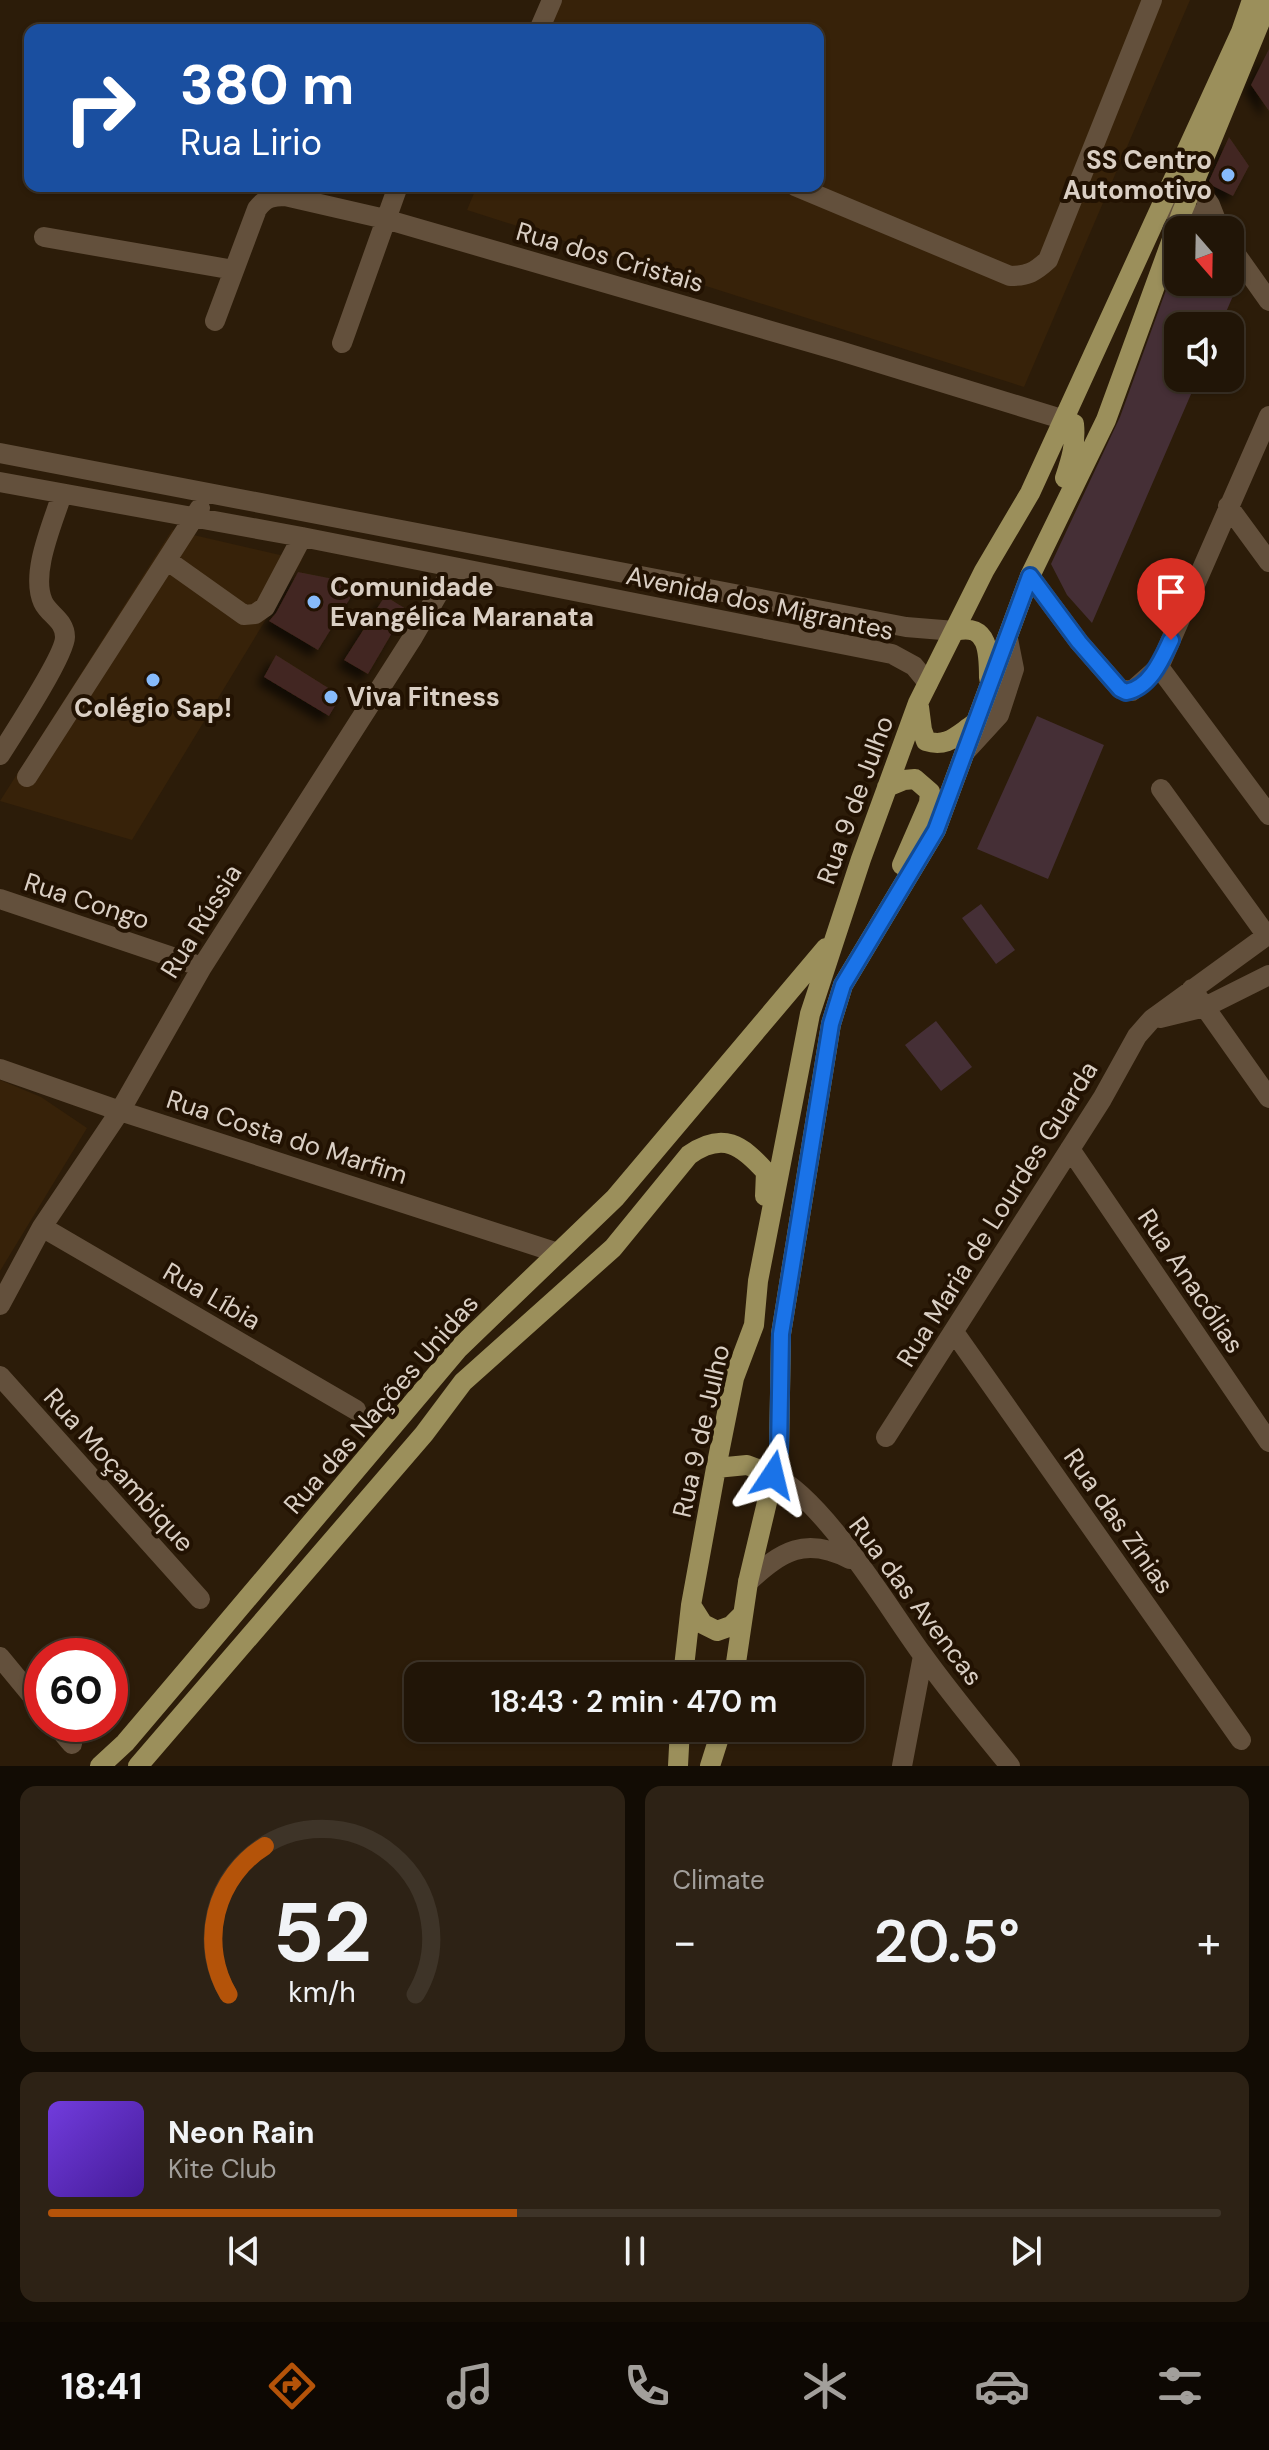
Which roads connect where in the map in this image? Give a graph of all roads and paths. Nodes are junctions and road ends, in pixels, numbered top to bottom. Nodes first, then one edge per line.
1 (552, 0) edge
2 (1152, 0) edge
3 (1252, 0) edge
4 (1269, 0) edge
5 (542, 24) edge
6 (1265, 27) edge
7 (1195, 183) junction
8 (396, 192) edge
9 (809, 192) edge
10 (1160, 208) junction
11 (1182, 212) junction
12 (1201, 216) edge
13 (1214, 216) edge
14 (385, 219) junction
15 (44, 237) dead end
16 (1244, 266) edge
17 (234, 270) junction
18 (1269, 301) edge
19 (215, 321) dead end
20 (342, 343) dead end
21 (1269, 416) edge
22 (1065, 420) junction
23 (0, 453) edge
24 (58, 464) junction
25 (124, 475) junction
26 (0, 482) edge
27 (53, 493) junction
28 (109, 502) junction
29 (1228, 506) junction
30 (193, 516) junction
31 (1054, 524) junction
32 (390, 527) junction
33 (302, 537) junction
34 (168, 561) junction
35 (1269, 562) edge
36 (453, 568) junction
37 (610, 569) junction
38 (478, 574) junction
39 (1030, 576) junction
40 (955, 631) junction
41 (1008, 639) junction
42 (1159, 667) junction
43 (928, 683) junction
44 (989, 688) junction
45 (918, 703) junction
46 (974, 724) junction
47 (966, 751) junction
48 (0, 755) edge
49 (27, 777) dead end
50 (887, 787) junction
51 (1161, 789) dead end
52 (1269, 815) edge
53 (0, 899) edge
54 (1268, 935) edge
55 (834, 938) junction
56 (202, 967) junction
57 (1269, 975) edge
58 (843, 985) junction
59 (1192, 989) junction
60 (1205, 1007) junction
61 (1152, 1019) junction
62 (0, 1069) edge
63 (1269, 1098) edge
64 (120, 1111) junction
65 (1070, 1149) junction
66 (42, 1227) junction
67 (558, 1253) junction
68 (758, 1281) junction
69 (0, 1305) edge
70 (954, 1332) junction
71 (0, 1376) edge
72 (356, 1410) dead end
73 (886, 1437) dead end
74 (1269, 1442) edge
75 (716, 1468) junction
76 (773, 1475) junction
77 (857, 1563) junction
78 (748, 1582) junction
79 (200, 1599) dead end
80 (691, 1605) junction
81 (743, 1614) junction
82 (923, 1656) junction
83 (0, 1657) edge
84 (685, 1662) edge
85 (736, 1662) edge
86 (24, 1686) edge
87 (1241, 1740) dead end
88 (679, 1742) edge
89 (718, 1742) edge
90 (100, 1766) edge
91 (138, 1766) edge
92 (678, 1766) edge
93 (710, 1766) edge
94 (902, 1766) edge
95 (1010, 1766) edge

1 - 5 street
2 - 9 street
3 - 10 main road, Rua 9 de Julho
4 - 6 main road
6 - 7 main road
7 - 11 main road
7 - 13 street
8 - 14 street
10 - 11 street
10 - 22 main road, Rua 9 de Julho
11 - 12 street
11 - 31 main road
14 - 17 street, Rua dos Cristais
14 - 20 street
14 - 22 street, Rua dos Cristais
15 - 17 street
16 - 18 street
17 - 19 street, Rua dos Cristais
21 - 29 street
22 - 31 main road
22 - 40 main road, Rua 9 de Julho
23 - 24 street, Avenida dos Migrantes
24 - 25 street, Avenida dos Migrantes
24 - 27 street
25 - 28 street
25 - 32 street, Avenida dos Migrantes
26 - 27 street, Avenida dos Migrantes
27 - 28 street, Avenida dos Migrantes
27 - 48 street
28 - 30 street, Avenida dos Migrantes
29 - 35 street
29 - 42 street
30 - 32 street, Avenida dos Migrantes
30 - 33 street, Avenida dos Migrantes
30 - 34 street
31 - 39 main road
32 - 37 street, Avenida dos Migrantes
33 - 34 street
33 - 36 street, Avenida dos Migrantes
34 - 49 street
36 - 38 street, Avenida dos Migrantes
36 - 56 street, Rua Rússia
37 - 38 street, Avenida dos Migrantes
37 - 40 street, Avenida dos Migrantes
38 - 43 street, Avenida dos Migrantes
39 - 41 main road
39 - 42 street
40 - 43 main road, Rua 9 de Julho
40 - 44 main road
41 - 44 main road
41 - 47 street
42 - 52 street
43 - 45 main road, Rua 9 de Julho
44 - 46 main road
45 - 46 main road
45 - 50 main road, Rua 9 de Julho
46 - 47 main road
47 - 58 main road
50 - 55 main road, Rua 9 de Julho
50 - 58 main road
51 - 54 street
53 - 56 street, Rua Congo
54 - 59 street, Rua Maria de Lourdes Guarda
55 - 67 main road, Rua das Nações Unidas
55 - 68 main road, Rua 9 de Julho
56 - 64 street, Rua Rússia
57 - 60 street
58 - 76 main road
59 - 60 street
59 - 61 street, Rua Maria de Lourdes Guarda
60 - 61 street
60 - 63 street
61 - 65 street, Rua Maria de Lourdes Guarda
62 - 64 street, Rua Costa do Marfim
64 - 66 street, Rua Rússia
64 - 67 street, Rua Costa do Marfim
65 - 70 street, Rua Maria de Lourdes Guarda
65 - 74 street, Rua Anacólias
66 - 69 street, Rua Rússia
66 - 72 street, Rua Líbia
67 - 90 main road, Rua das Nações Unidas
68 - 75 main road, Rua 9 de Julho
68 - 91 main road, Rua das Nações Unidas
70 - 73 street, Rua Maria de Lourdes Guarda
70 - 87 street, Rua das Zínias
71 - 79 street, Rua Moçambique
75 - 76 main road
75 - 80 main road, Rua 9 de Julho
76 - 77 street, Rua das Avencas
76 - 78 main road
77 - 78 street
77 - 82 street, Rua das Avencas
78 - 81 main road
80 - 81 main road
80 - 84 main road, Rua 9 de Julho
81 - 85 main road
82 - 94 street
82 - 95 street, Rua das Avencas
83 - 86 street
88 - 92 main road
89 - 93 main road

